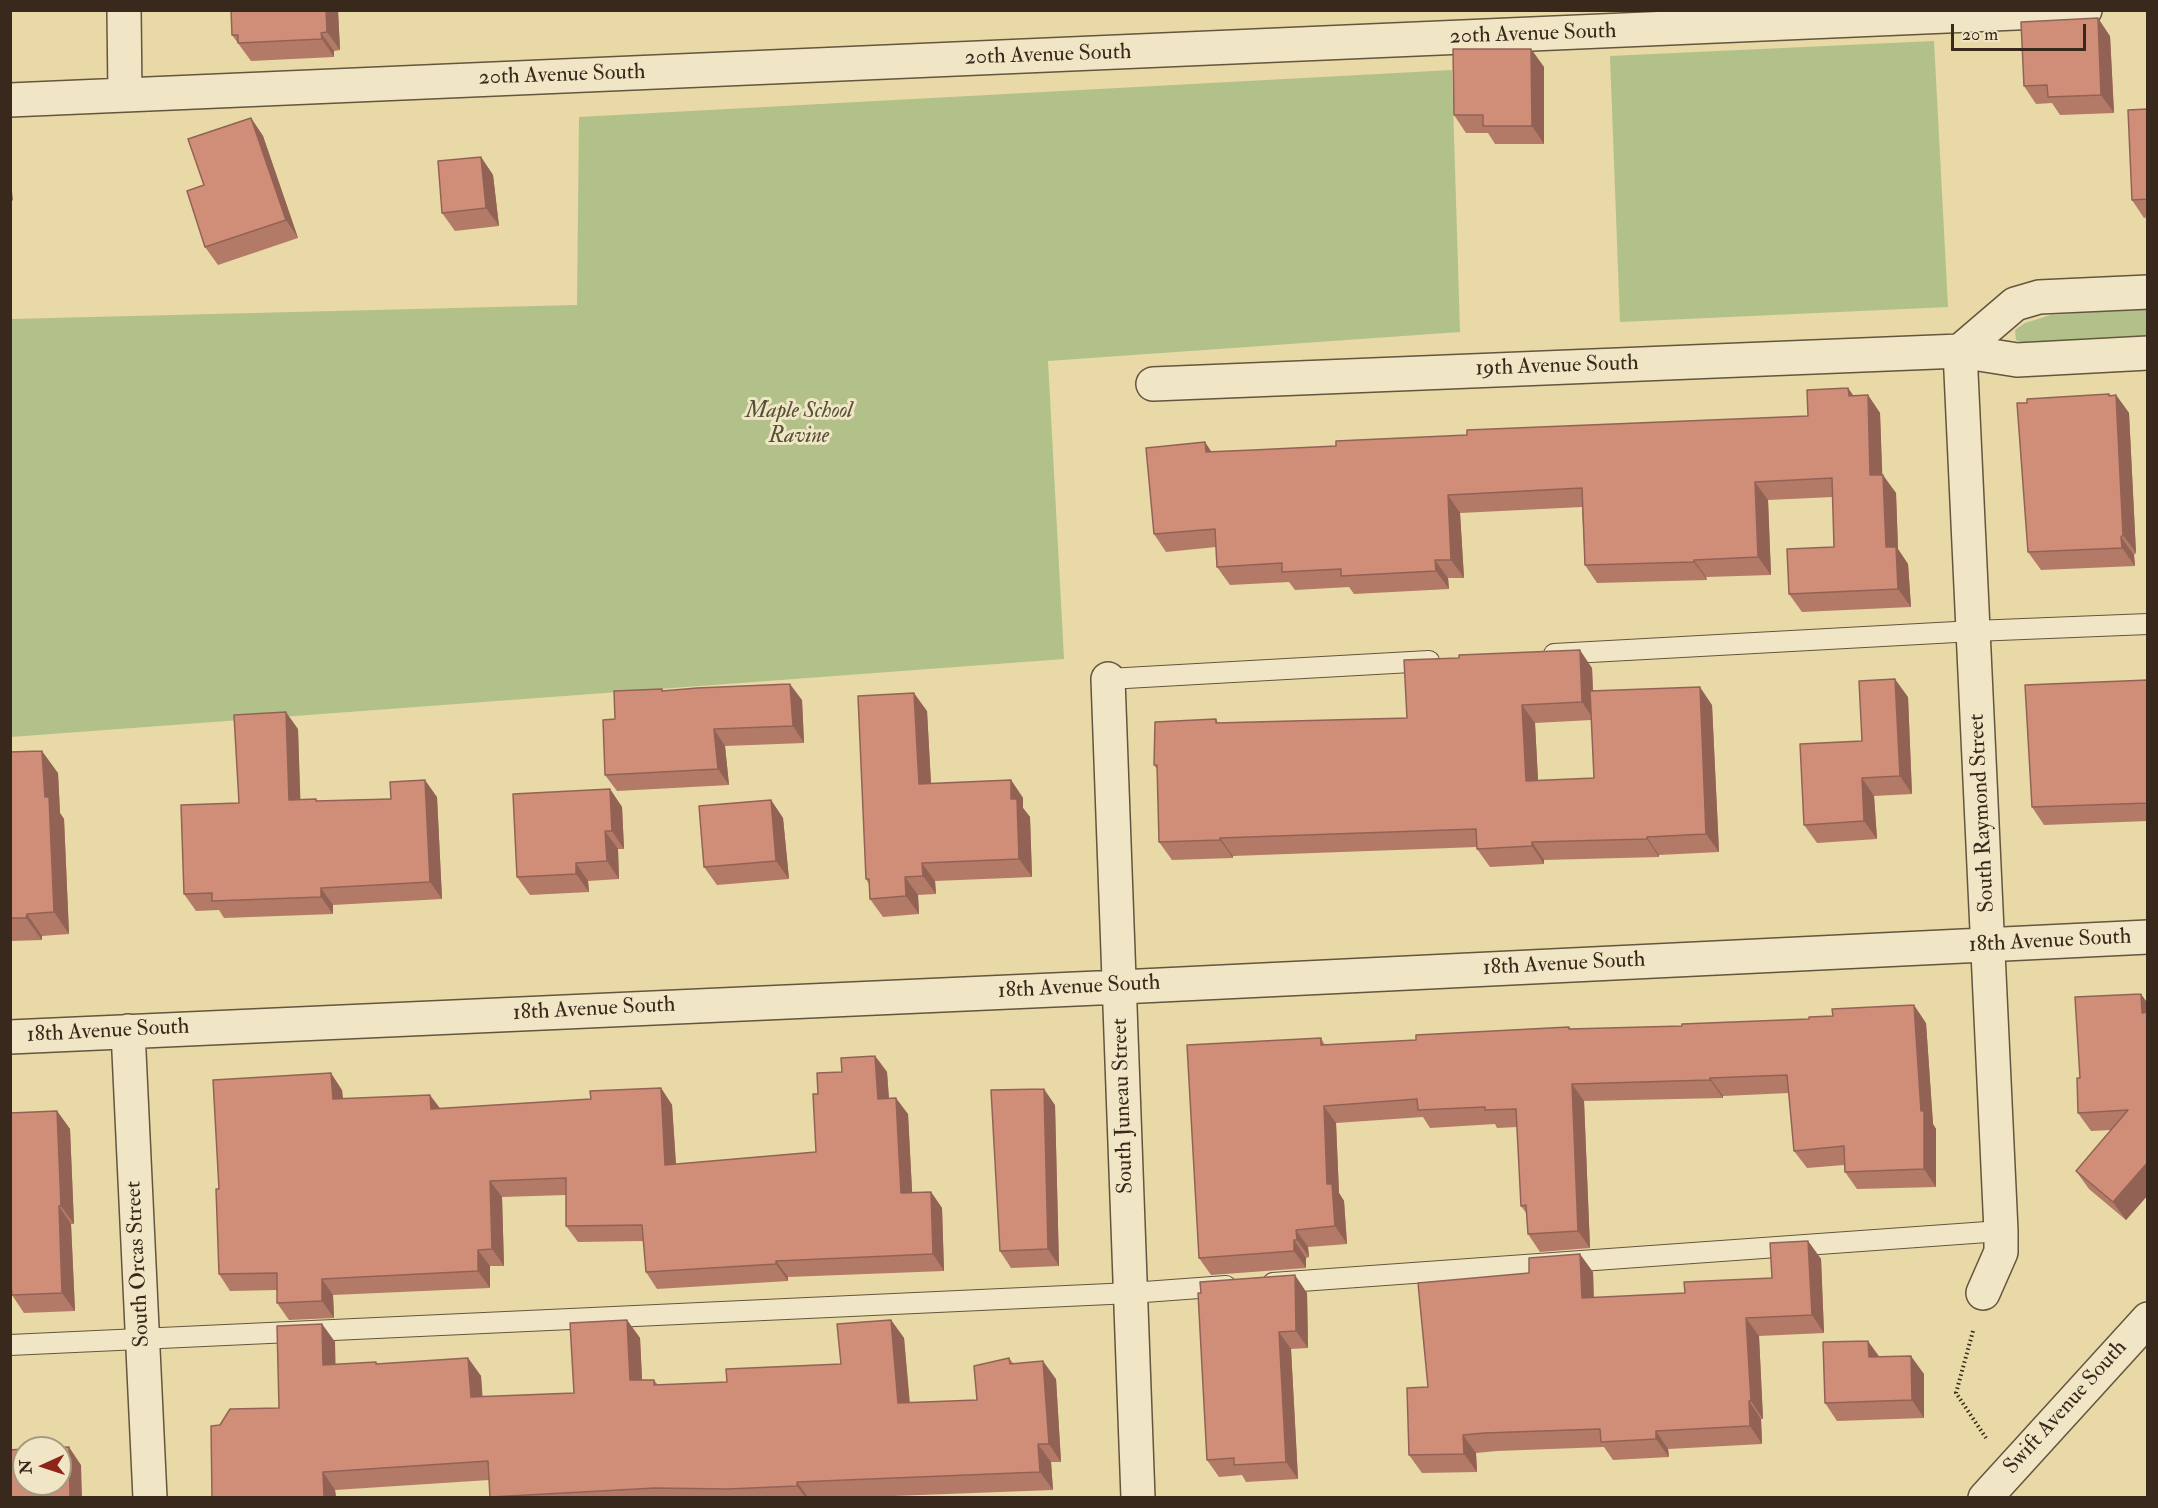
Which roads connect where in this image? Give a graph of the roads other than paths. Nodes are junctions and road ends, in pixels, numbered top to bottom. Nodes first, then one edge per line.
1 (124, 10) edge
2 (2085, 10) edge
3 (125, 95) junction
4 (10, 100) edge
5 (2148, 292) edge
6 (1960, 351) junction
7 (2148, 353) edge
8 (1153, 384) dead end
9 (2148, 624) edge
10 (1974, 631) junction
11 (1535, 655) edge
12 (1452, 660) edge
13 (1108, 679) joint
14 (2148, 937) edge
15 (1989, 945) junction
16 (1120, 987) junction
17 (128, 1031) junction
18 (10, 1037) edge
19 (2001, 1231) junction
20 (1131, 1293) junction
21 (1983, 1293) road end
22 (2148, 1319) edge
23 (142, 1340) junction
24 (10, 1345) edge
25 (150, 1497) edge
26 (1138, 1497) edge
27 (1985, 1497) edge

1 - 3 street
2 - 3 street, 20th Avenue South
3 - 4 street, 20th Avenue South
5 - 6 street
6 - 7 street, 19th Avenue South
6 - 8 street, 19th Avenue South
6 - 10 street, South Raymond Street
9 - 10 lane
10 - 11 lane
10 - 15 street, South Raymond Street
12 - 13 lane
13 - 16 street, South Juneau Street
14 - 15 street, 18th Avenue South
15 - 16 street, 18th Avenue South
15 - 19 street, South Raymond Street
16 - 17 street, 18th Avenue South
16 - 20 street, South Juneau Street
17 - 18 street, 18th Avenue South
17 - 23 street, South Orcas Street
19 - 20 lane
19 - 21 street, South Raymond Street
20 - 23 lane
20 - 26 street, South Juneau Street
22 - 27 street, Swift Avenue South
23 - 24 lane
23 - 25 street, South Orcas Street

